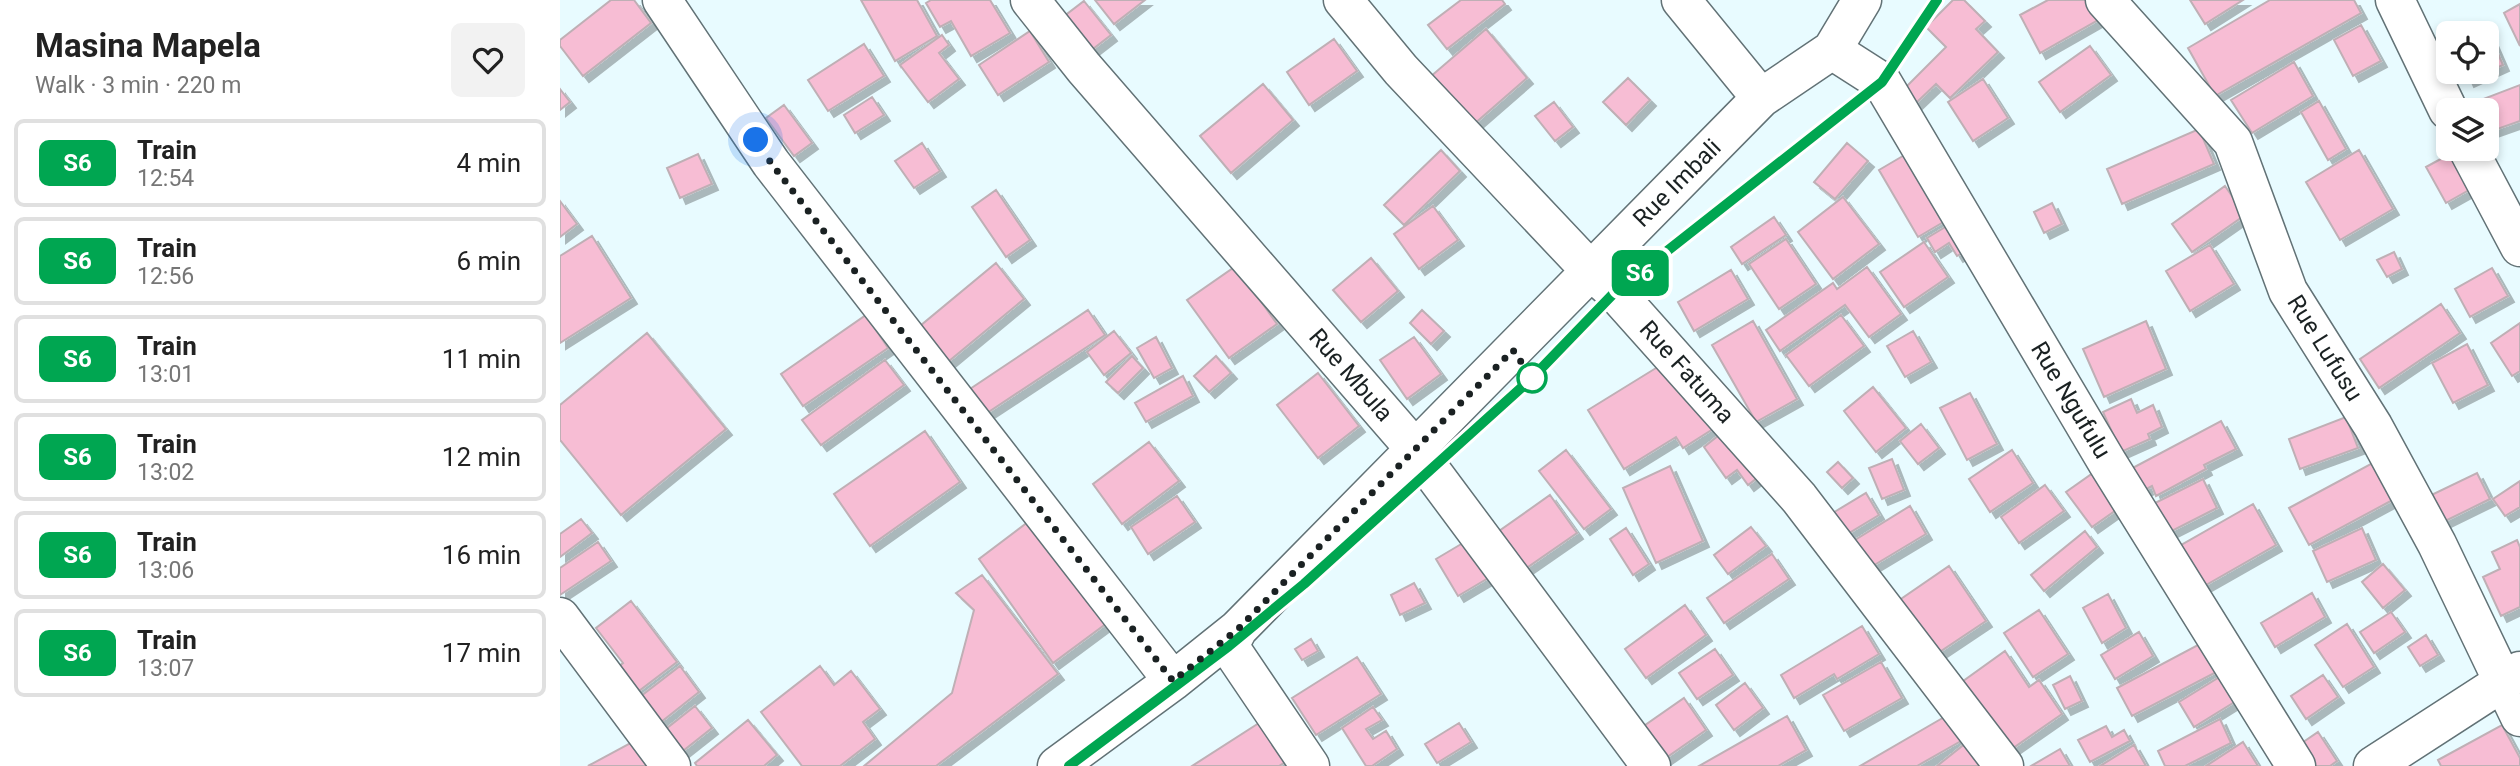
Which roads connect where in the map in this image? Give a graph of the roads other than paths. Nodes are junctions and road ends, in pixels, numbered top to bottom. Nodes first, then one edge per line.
1 (663, 0) edge
2 (1030, 0) edge
3 (1343, 0) edge
4 (1681, 0) edge
5 (1862, 0) edge
6 (2105, 0) edge
7 (2395, 0) edge
8 (1832, 50) junction
9 (1761, 98) junction
10 (2442, 98) edge
11 (2474, 161) edge
12 (2520, 247) edge
13 (1590, 270) junction
14 (1415, 449) junction
15 (560, 617) edge
16 (1238, 629) junction
17 (2511, 676) edge
18 (1173, 681) junction
19 (2520, 717) edge
20 (671, 766) edge
21 (1057, 766) edge
22 (1310, 766) edge
23 (1651, 766) edge
24 (2004, 766) edge
25 (2296, 766) edge
26 (2373, 766) edge

1 - 18 street
2 - 14 street, Rue Mbula
3 - 13 street, Rue Fatuma
4 - 9 street
5 - 8 street, Rue Imbali
6 - 17 street, Rue Lufusu
7 - 10 street
8 - 9 street, Rue Imbali
8 - 25 street, Rue Ngufulu
9 - 13 street, Rue Imbali
11 - 12 street
13 - 14 street, Rue Imbali
13 - 24 street, Rue Fatuma
14 - 16 street, Rue Imbali
14 - 23 street, Rue Mbula
15 - 20 street
16 - 18 street, Rue Imbali
16 - 22 street
17 - 19 street, Rue Lufusu
17 - 26 street
18 - 21 street, Rue Imbali

